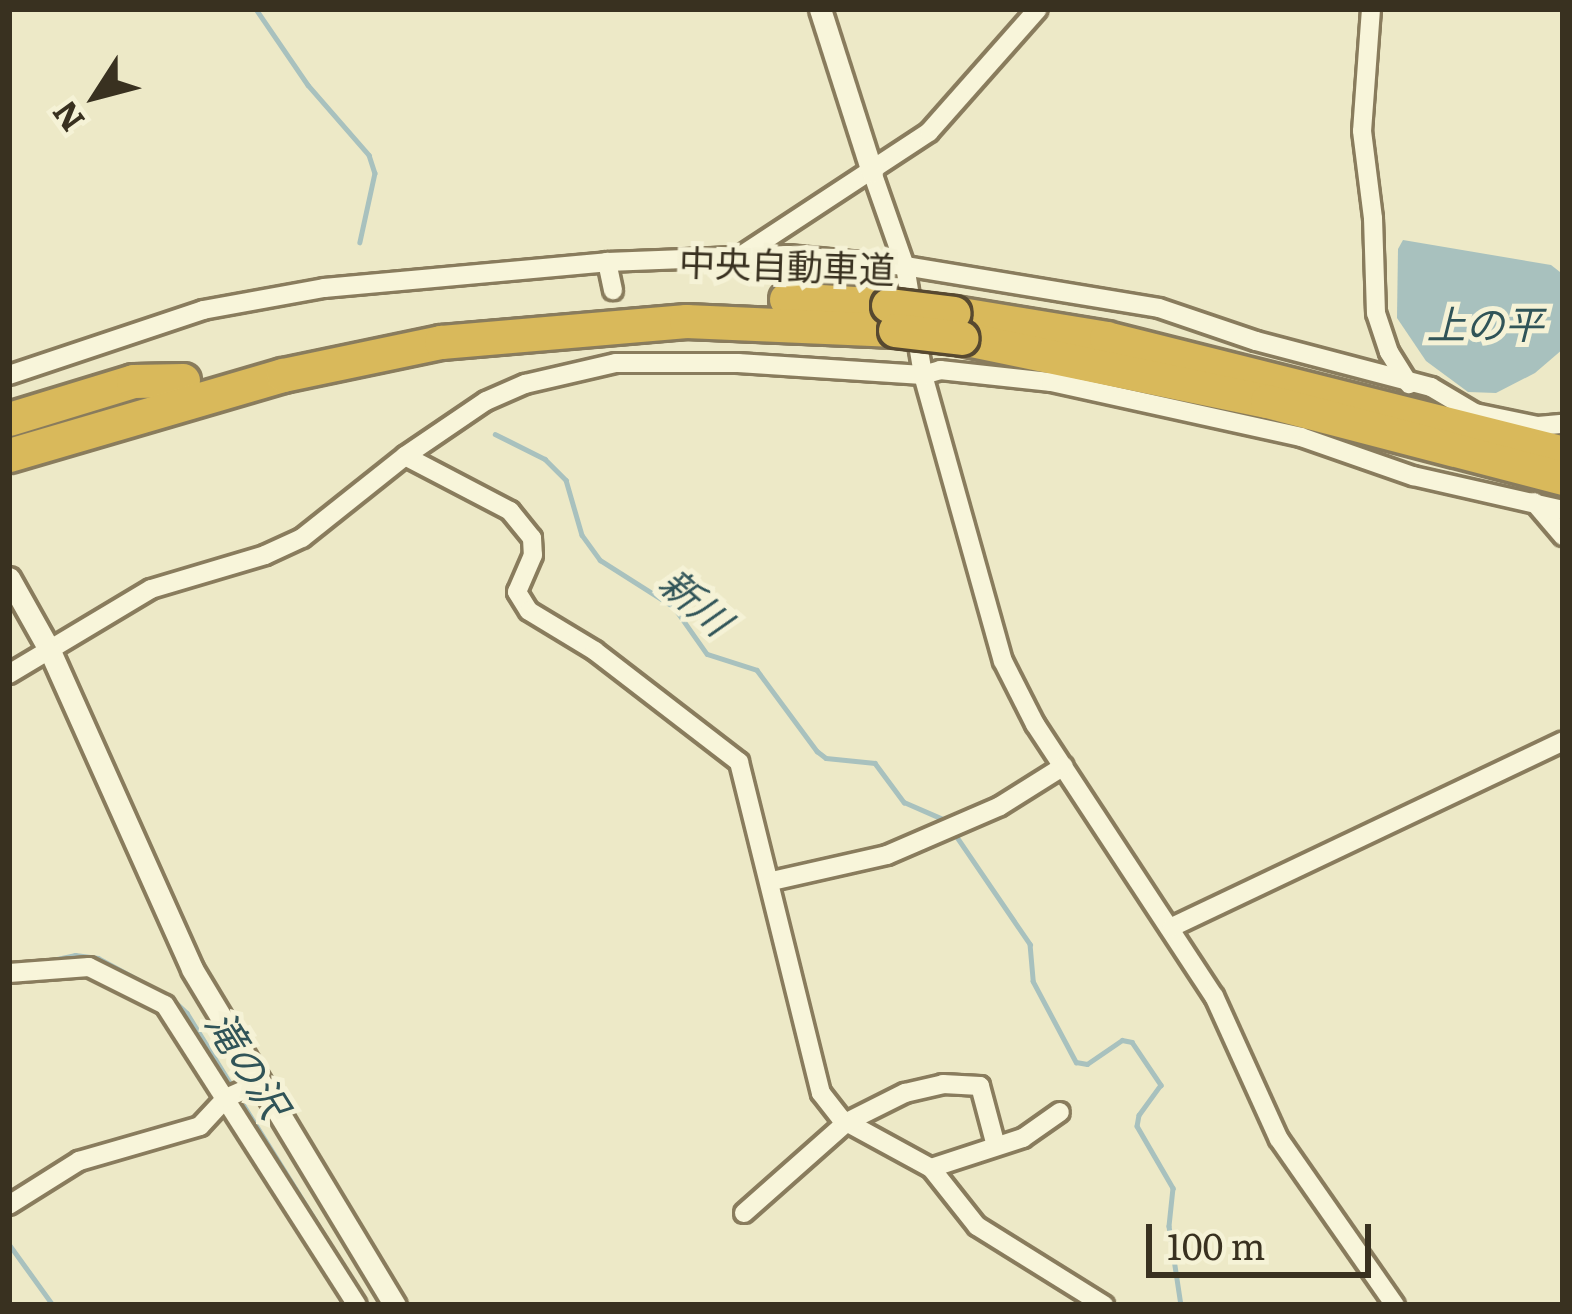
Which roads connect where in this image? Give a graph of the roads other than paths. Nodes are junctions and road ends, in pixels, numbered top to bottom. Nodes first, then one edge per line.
1 (820, 9) edge
2 (1038, 9) edge
3 (1371, 9) edge
4 (872, 172) junction
5 (742, 255) junction
6 (607, 262) junction
7 (905, 266) junction
8 (613, 290) dead end
9 (892, 318) junction
10 (958, 325) junction
11 (617, 340) dead end
12 (616, 363) junction
13 (9, 375) edge
14 (283, 375) junction
15 (923, 375) junction
16 (183, 380) junction
17 (1409, 381) junction
18 (1412, 406) dead end
19 (9, 419) edge
20 (1563, 424) edge
21 (9, 435) edge
22 (1563, 453) edge
23 (9, 455) edge
24 (405, 456) junction
25 (9, 471) edge
26 (1563, 478) edge
27 (1534, 502) junction
28 (1563, 510) edge
29 (1563, 536) edge
30 (9, 578) edge
31 (50, 651) junction
32 (9, 674) edge
33 (1563, 741) edge
34 (1064, 766) junction
35 (772, 881) junction
36 (1172, 927) junction
37 (9, 974) edge
38 (242, 1091) junction
39 (1060, 1112) dead end
40 (848, 1122) junction
41 (996, 1146) junction
42 (931, 1168) junction
43 (9, 1205) edge
44 (744, 1213) dead end
45 (357, 1305) edge
46 (395, 1305) edge
47 (1104, 1305) edge
48 (1395, 1305) edge

1 - 4 street
2 - 4 street
3 - 17 street
4 - 5 street
4 - 7 street
5 - 6 street
5 - 7 street
6 - 8 street
6 - 13 street
7 - 15 street
7 - 17 street
9 - 10 highway, 中央自動車道, bridge
9 - 14 highway, 中央自動車道
9 - 16 highway, 中央自動車道
10 - 22 highway, 中央自動車道
10 - 26 highway, 中央自動車道
11 - 12 street
12 - 15 street
12 - 24 street
14 - 23 highway, 中央自動車道
14 - 25 highway
15 - 27 street
15 - 34 street
16 - 19 highway
16 - 21 highway, 中央自動車道
17 - 18 street
17 - 20 street
24 - 31 street
24 - 35 street
27 - 28 street
27 - 29 street
30 - 31 street
31 - 32 street
31 - 38 street
33 - 36 street
34 - 35 street
34 - 36 street
35 - 40 street
36 - 48 street
37 - 38 street
38 - 43 street
38 - 45 street
38 - 46 street
39 - 41 street
40 - 41 street
40 - 42 street
40 - 44 street
41 - 42 street
42 - 47 street

